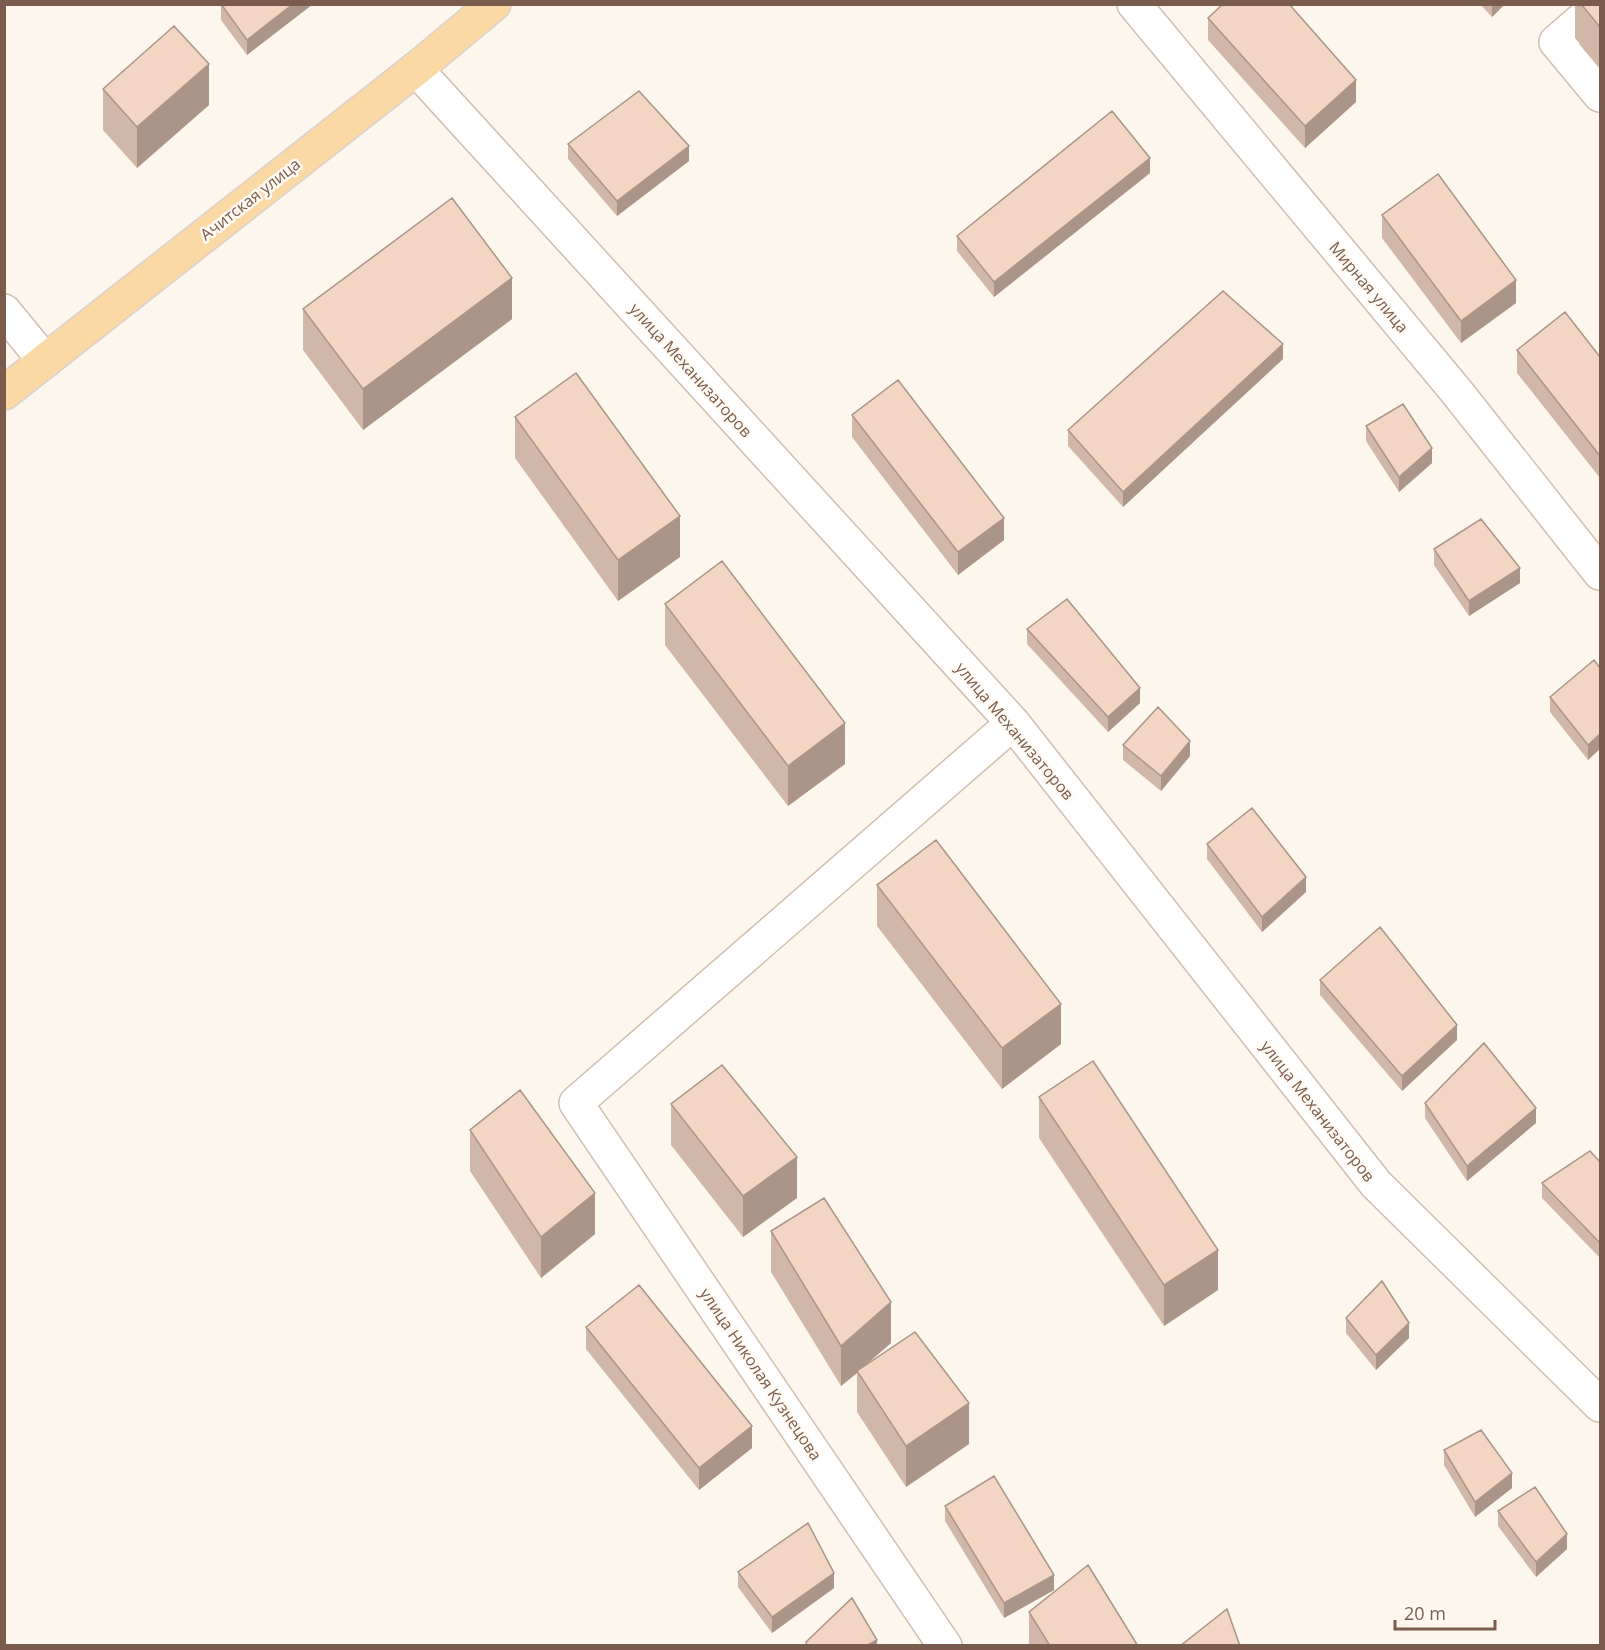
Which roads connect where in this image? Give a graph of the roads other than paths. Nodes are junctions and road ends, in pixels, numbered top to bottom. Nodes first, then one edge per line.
1 (494, 4) edge
2 (1134, 4) edge
3 (1600, 4) edge
4 (416, 69) junction
5 (1600, 95) edge
6 (4, 310) edge
7 (45, 361) junction
8 (4, 393) edge
9 (1600, 573) edge
10 (1013, 723) junction
11 (1600, 1405) edge
12 (945, 1646) edge

1 - 4 main road, Ачитская улица
2 - 9 street, Мирная улица
3 - 5 street
4 - 7 main road, Ачитская улица
4 - 10 street, улица Механизаторов
6 - 7 street
7 - 8 main road, Ачитская улица
10 - 11 street, улица Механизаторов
10 - 12 street, улица Николая Кузнецова

